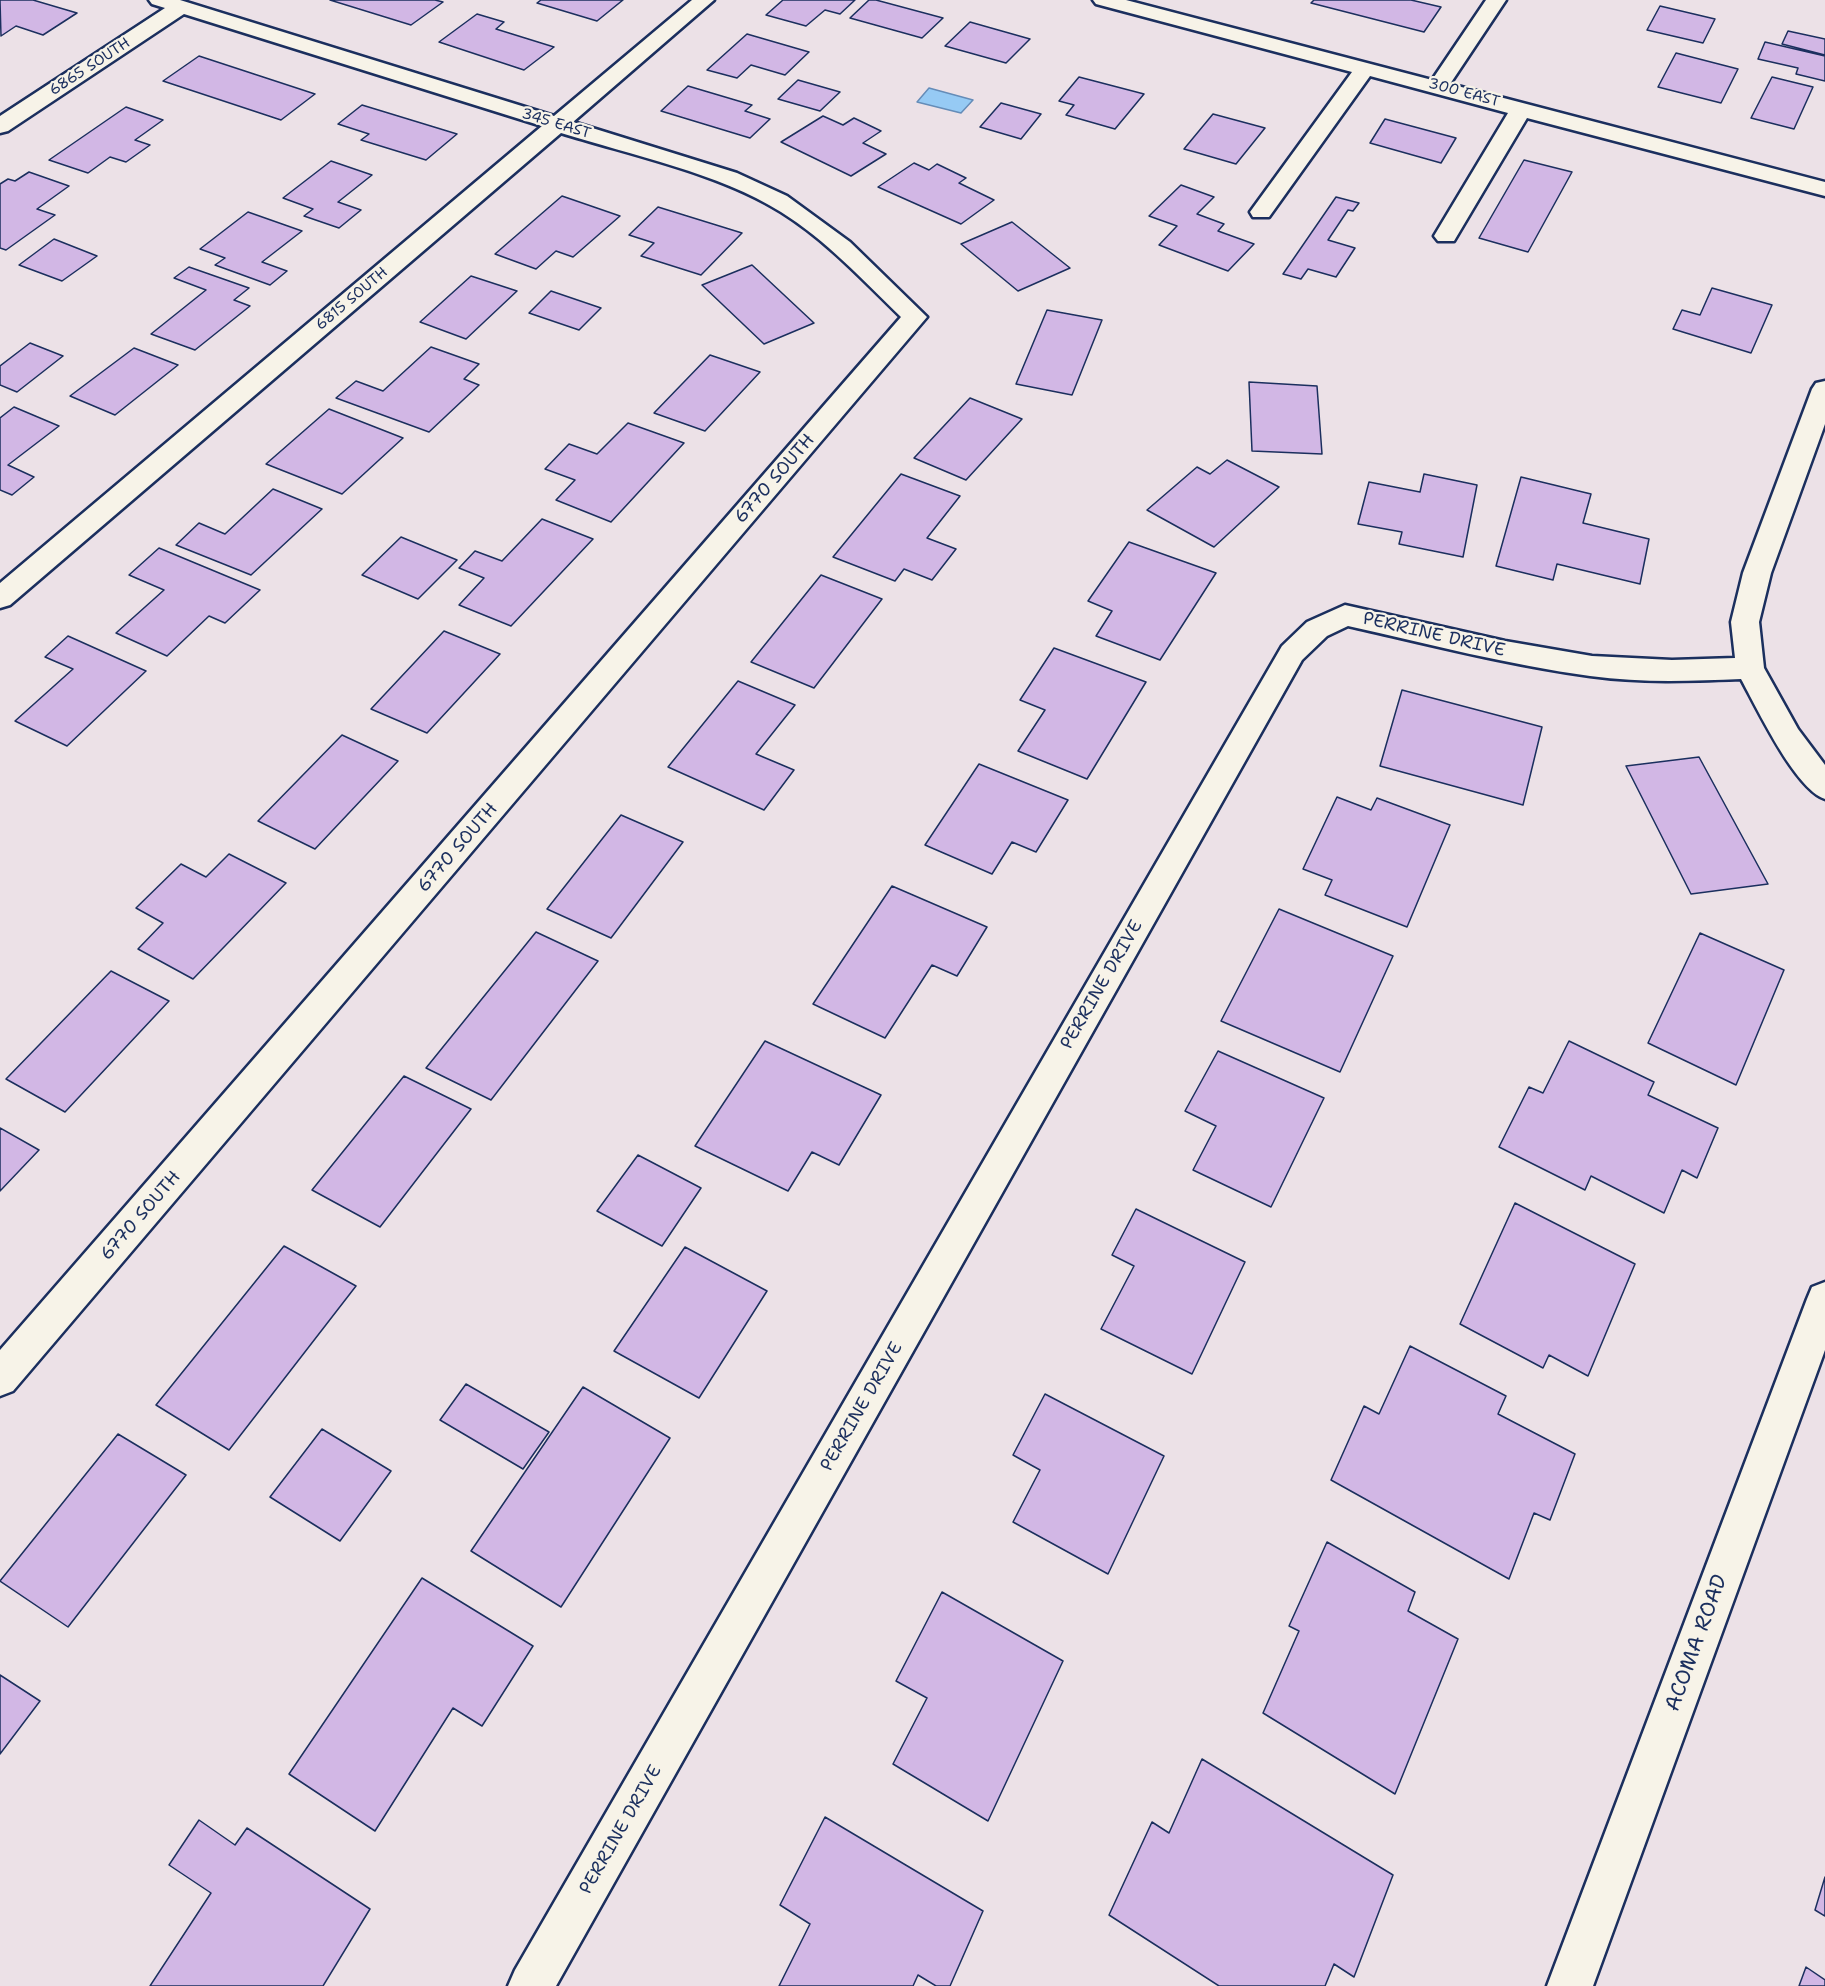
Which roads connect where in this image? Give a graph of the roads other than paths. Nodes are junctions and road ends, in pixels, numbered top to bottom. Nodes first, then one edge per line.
1 (159, 0) edge
2 (704, 0) edge
3 (1103, 0) edge
4 (1496, 0) edge
5 (181, 7) junction
6 (1366, 67) junction
7 (1438, 86) junction
8 (1522, 108) junction
9 (557, 125) junction
10 (0, 126) edge
11 (1825, 189) edge
12 (1261, 212) dead end
13 (1446, 236) dead end
14 (915, 316) joint
15 (1825, 389) edge
16 (0, 598) edge
17 (1750, 668) junction
18 (1825, 787) edge
19 (1825, 1299) edge
20 (0, 1378) edge
21 (531, 1986) edge
22 (1570, 1986) edge

1 - 5 street, 345 EAST
2 - 9 street, 6815 SOUTH
3 - 6 street, 300 EAST
4 - 7 street
5 - 9 street, 345 EAST
5 - 10 street, 6865 SOUTH
6 - 7 street, 300 EAST
6 - 12 street
7 - 8 street, 300 EAST
8 - 11 street, 300 EAST
8 - 13 street
9 - 14 street, 345 EAST
9 - 16 street, 6815 SOUTH
14 - 20 street, 6770 SOUTH
15 - 17 street
17 - 18 street
17 - 21 street, PERRINE DRIVE
19 - 22 street, ACOMA ROAD

